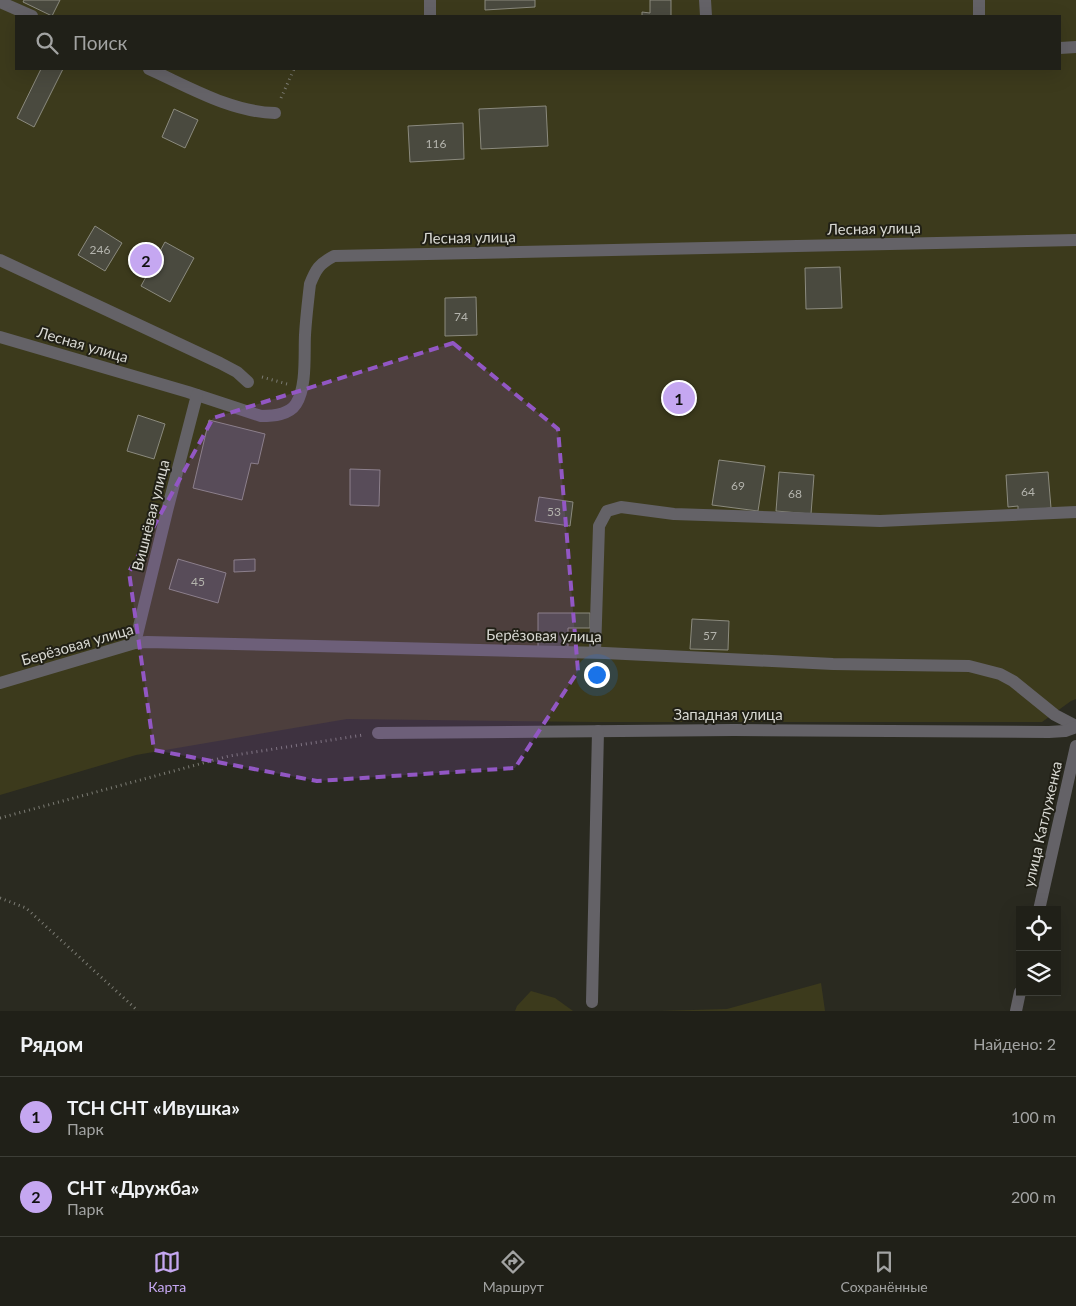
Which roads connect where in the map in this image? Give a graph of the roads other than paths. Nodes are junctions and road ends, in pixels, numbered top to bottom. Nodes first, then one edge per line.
1 (430, 0) edge
2 (706, 0) edge
3 (979, 0) edge
4 (0, 2) edge
5 (30, 15) edge
6 (430, 15) edge
7 (706, 15) edge
8 (978, 15) edge
9 (1061, 48) edge
10 (1076, 48) edge
11 (151, 70) edge
12 (276, 113) road end
13 (1076, 240) edge
14 (0, 260) edge
15 (0, 337) edge
16 (244, 379) road end
17 (197, 395) junction
18 (1076, 512) edge
19 (135, 643) junction
20 (595, 652) junction
21 (0, 683) edge
22 (1076, 727) edge
23 (598, 731) junction
24 (378, 732) road end
25 (1076, 746) edge
26 (1040, 906) edge
27 (1019, 996) edge
28 (592, 1002) dead end
29 (1016, 1011) edge

1 - 6 street
2 - 7 street
3 - 8 street
4 - 5 street
9 - 10 street
11 - 12 street
13 - 17 street, Лесная улица
14 - 16 street
15 - 17 street, Лесная улица
17 - 19 street, Вишнёвая улица
18 - 20 street
19 - 20 street, Берёзовая улица
19 - 21 street, Берёзовая улица
20 - 22 street, Берёзовая улица
22 - 23 street, Западная улица
23 - 24 street, Западная улица
23 - 28 street
25 - 26 street, улица Катлуженка
27 - 29 street

